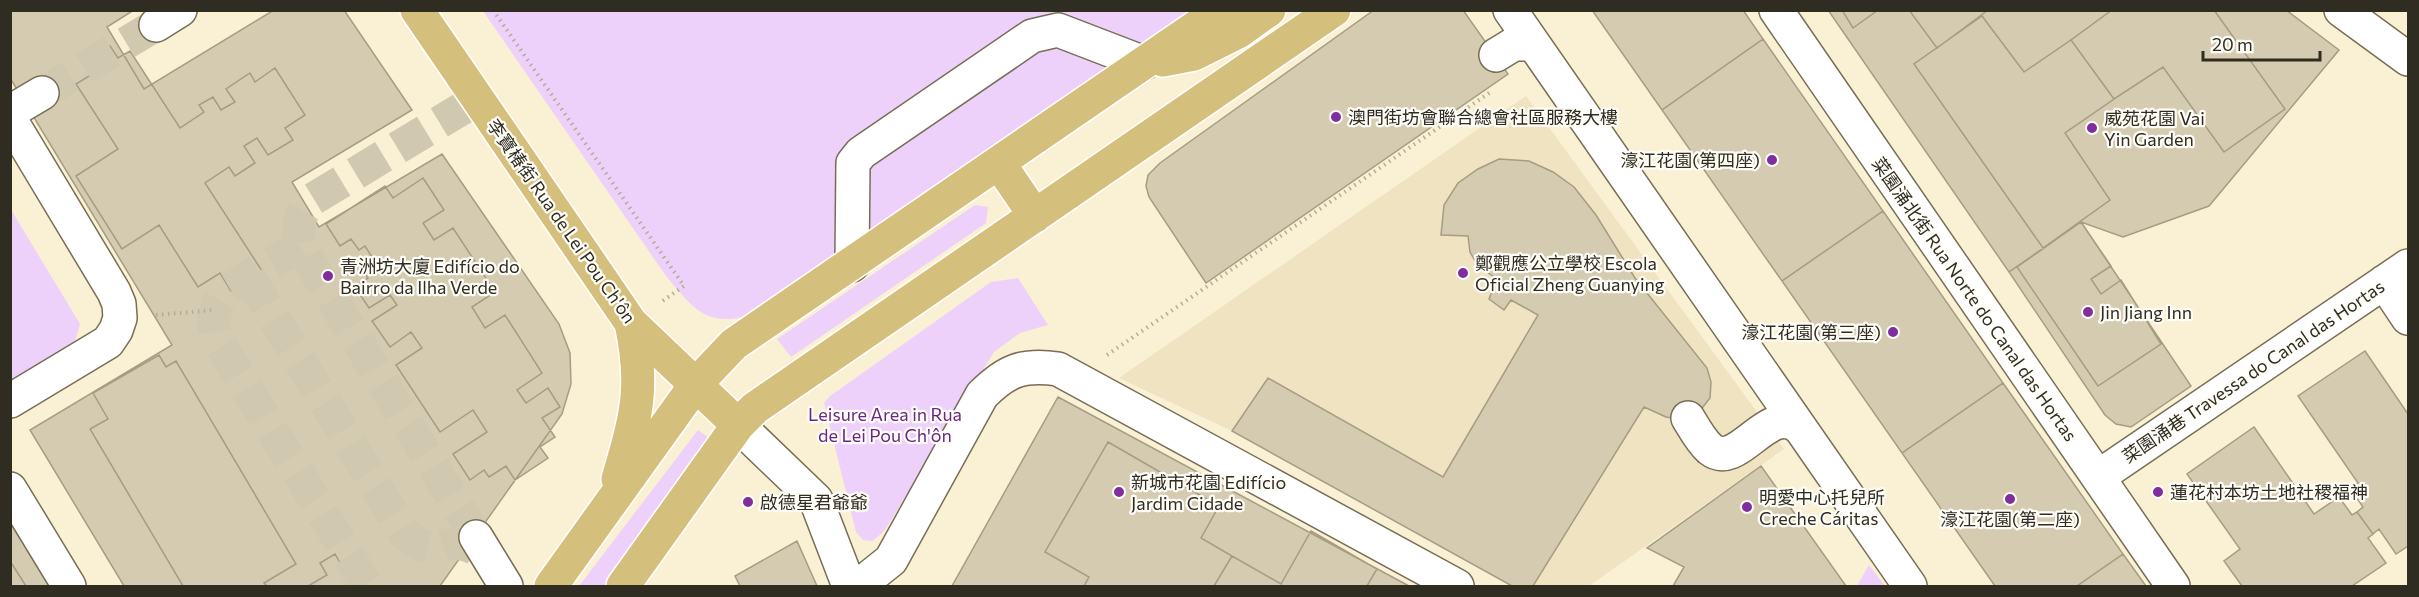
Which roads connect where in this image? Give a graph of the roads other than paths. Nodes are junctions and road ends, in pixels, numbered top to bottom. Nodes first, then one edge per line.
1 (417, 10) edge
2 (1221, 10) edge
3 (1269, 10) edge
4 (1334, 10) edge
5 (1776, 10) edge
6 (2341, 10) edge
7 (1513, 36) edge
8 (2409, 59) edge
9 (1143, 63) junction
10 (42, 93) tunnel mouth
11 (10, 112) edge
12 (10, 119) edge
13 (999, 163) junction
14 (1035, 216) junction
15 (852, 266) junction
16 (2396, 274) edge
17 (2409, 318) edge
18 (631, 323) junction
19 (696, 384) junction
20 (10, 401) edge
21 (1784, 416) junction
22 (1688, 418) dead end
23 (738, 425) junction
24 (2098, 477) junction
25 (10, 489) edge
26 (611, 503) junction
27 (476, 537) tunnel mouth
28 (69, 586) edge
29 (506, 586) edge
30 (551, 586) edge
31 (623, 586) edge
32 (849, 586) edge
33 (1457, 586) edge
34 (1910, 586) edge
35 (2173, 586) edge

1 - 18 main road, 李寶椿街 Rua de Lei Pou Ch'ôn
2 - 9 main road
3 - 9 main road
4 - 14 main road
5 - 24 street, 菜園涌北街 Rua Norte do Canal das Hortas
6 - 8 street
7 - 21 street
9 - 13 main road
9 - 15 street
10 - 11 street
12 - 20 street
13 - 14 main road
13 - 15 main road
14 - 23 main road
15 - 19 main road
16 - 17 street
16 - 24 street, 菜園涌巷 Travessa do Canal das Hortas
18 - 19 main road, 李寶椿街 Rua de Lei Pou Ch'ôn
18 - 26 main road
19 - 23 main road, 李寶椿街 Rua de Lei Pou Ch'ôn
19 - 26 main road
21 - 22 street
21 - 34 street
23 - 31 main road
23 - 32 street, 李寶椿街 Rua de Lei Pou Ch'ôn
24 - 35 street, 菜園涌北街 Rua Norte do Canal das Hortas
25 - 28 street
26 - 30 main road
27 - 29 street
32 - 33 street

